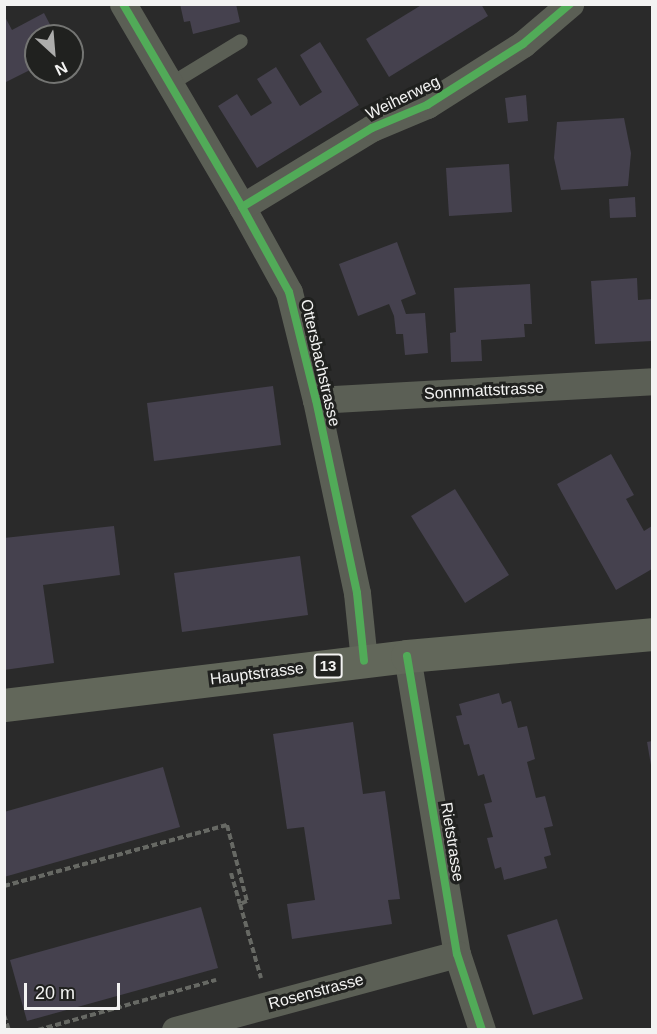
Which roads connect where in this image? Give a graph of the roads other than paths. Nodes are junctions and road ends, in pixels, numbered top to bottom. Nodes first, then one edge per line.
1 (123, 4) edge
2 (570, 4) edge
3 (241, 41) dead end
4 (169, 85) junction
5 (242, 207) junction
6 (652, 381) edge
7 (316, 400) junction
8 (652, 634) edge
9 (407, 656) junction
10 (364, 661) junction
11 (4, 705) edge
12 (457, 954) junction
13 (175, 1029) edge
14 (482, 1029) edge

1 - 4 street, Ottersbachstrasse
2 - 5 street, Weiherweg
3 - 4 lane
4 - 5 street, Ottersbachstrasse
5 - 7 street, Ottersbachstrasse
6 - 7 street, Sonnmattstrasse
7 - 10 street, Ottersbachstrasse
8 - 9 main road, Hauptstrasse / 13
9 - 10 main road, Hauptstrasse / 13
9 - 12 street, Rietstrasse
10 - 11 main road, Hauptstrasse / 13
12 - 13 street, Rosenstrasse
12 - 14 street, Rietstrasse

